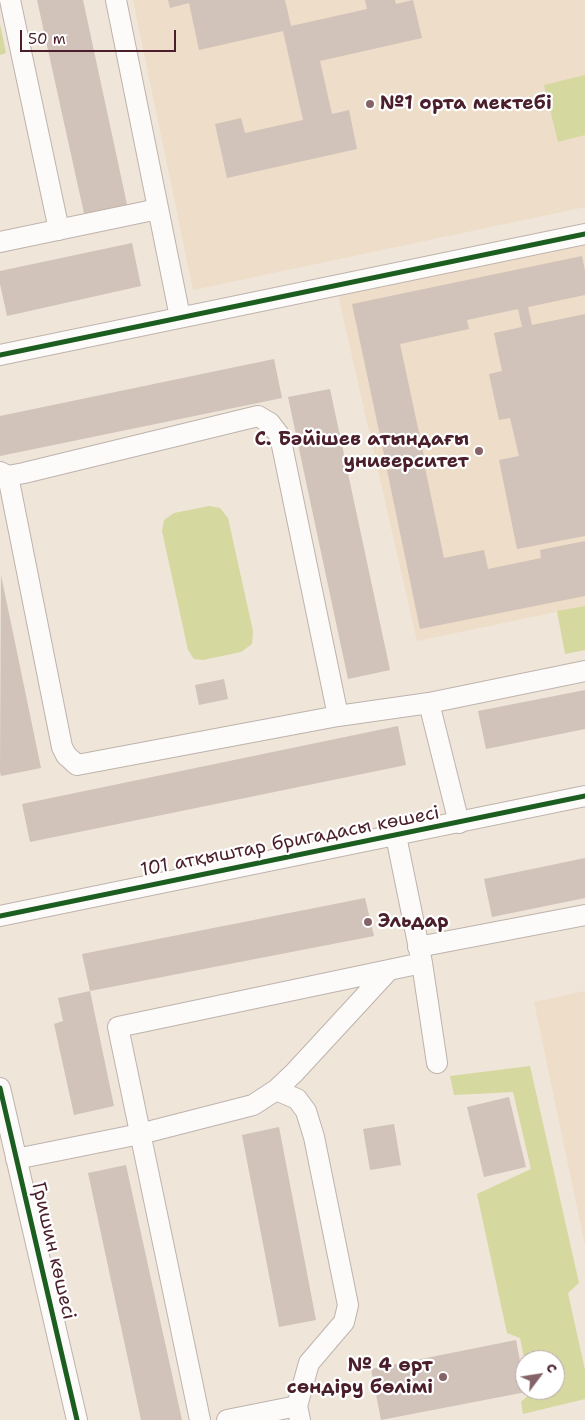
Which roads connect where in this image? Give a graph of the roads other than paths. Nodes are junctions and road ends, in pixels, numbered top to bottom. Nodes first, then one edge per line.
1 (10, 0) edge
2 (116, 0) edge
3 (158, 209) junction
4 (59, 230) junction
5 (585, 234) edge
6 (0, 242) edge
7 (180, 318) junction
8 (0, 355) edge
9 (4, 474) edge
10 (585, 671) edge
11 (429, 703) junction
12 (338, 716) junction
13 (585, 796) edge
14 (459, 824) junction
15 (396, 836) junction
16 (585, 915) edge
17 (0, 916) edge
18 (420, 955) junction
19 (389, 970) junction
20 (437, 1063) dead end
21 (0, 1088) edge
22 (276, 1090) junction
23 (140, 1134) junction
24 (16, 1159) junction
25 (298, 1413) edge
26 (77, 1420) edge
27 (200, 1420) edge
28 (228, 1420) edge

1 - 4 street
2 - 3 street
3 - 4 street
3 - 7 street
4 - 6 street
5 - 7 street
7 - 8 street
9 - 12 street
9 - 12 street
10 - 11 street
11 - 12 street
11 - 14 street
13 - 14 street, 101 атқыштар бригадасы көшесі
14 - 15 street, 101 атқыштар бригадасы көшесі
15 - 17 street, 101 атқыштар бригадасы көшесі
15 - 18 street
16 - 18 street
18 - 19 street
18 - 20 street
19 - 22 street
19 - 23 street
21 - 24 street, Гришин көшесі
22 - 23 street
22 - 25 street
23 - 24 street
23 - 27 street
24 - 26 street, Гришин көшесі
25 - 28 street

